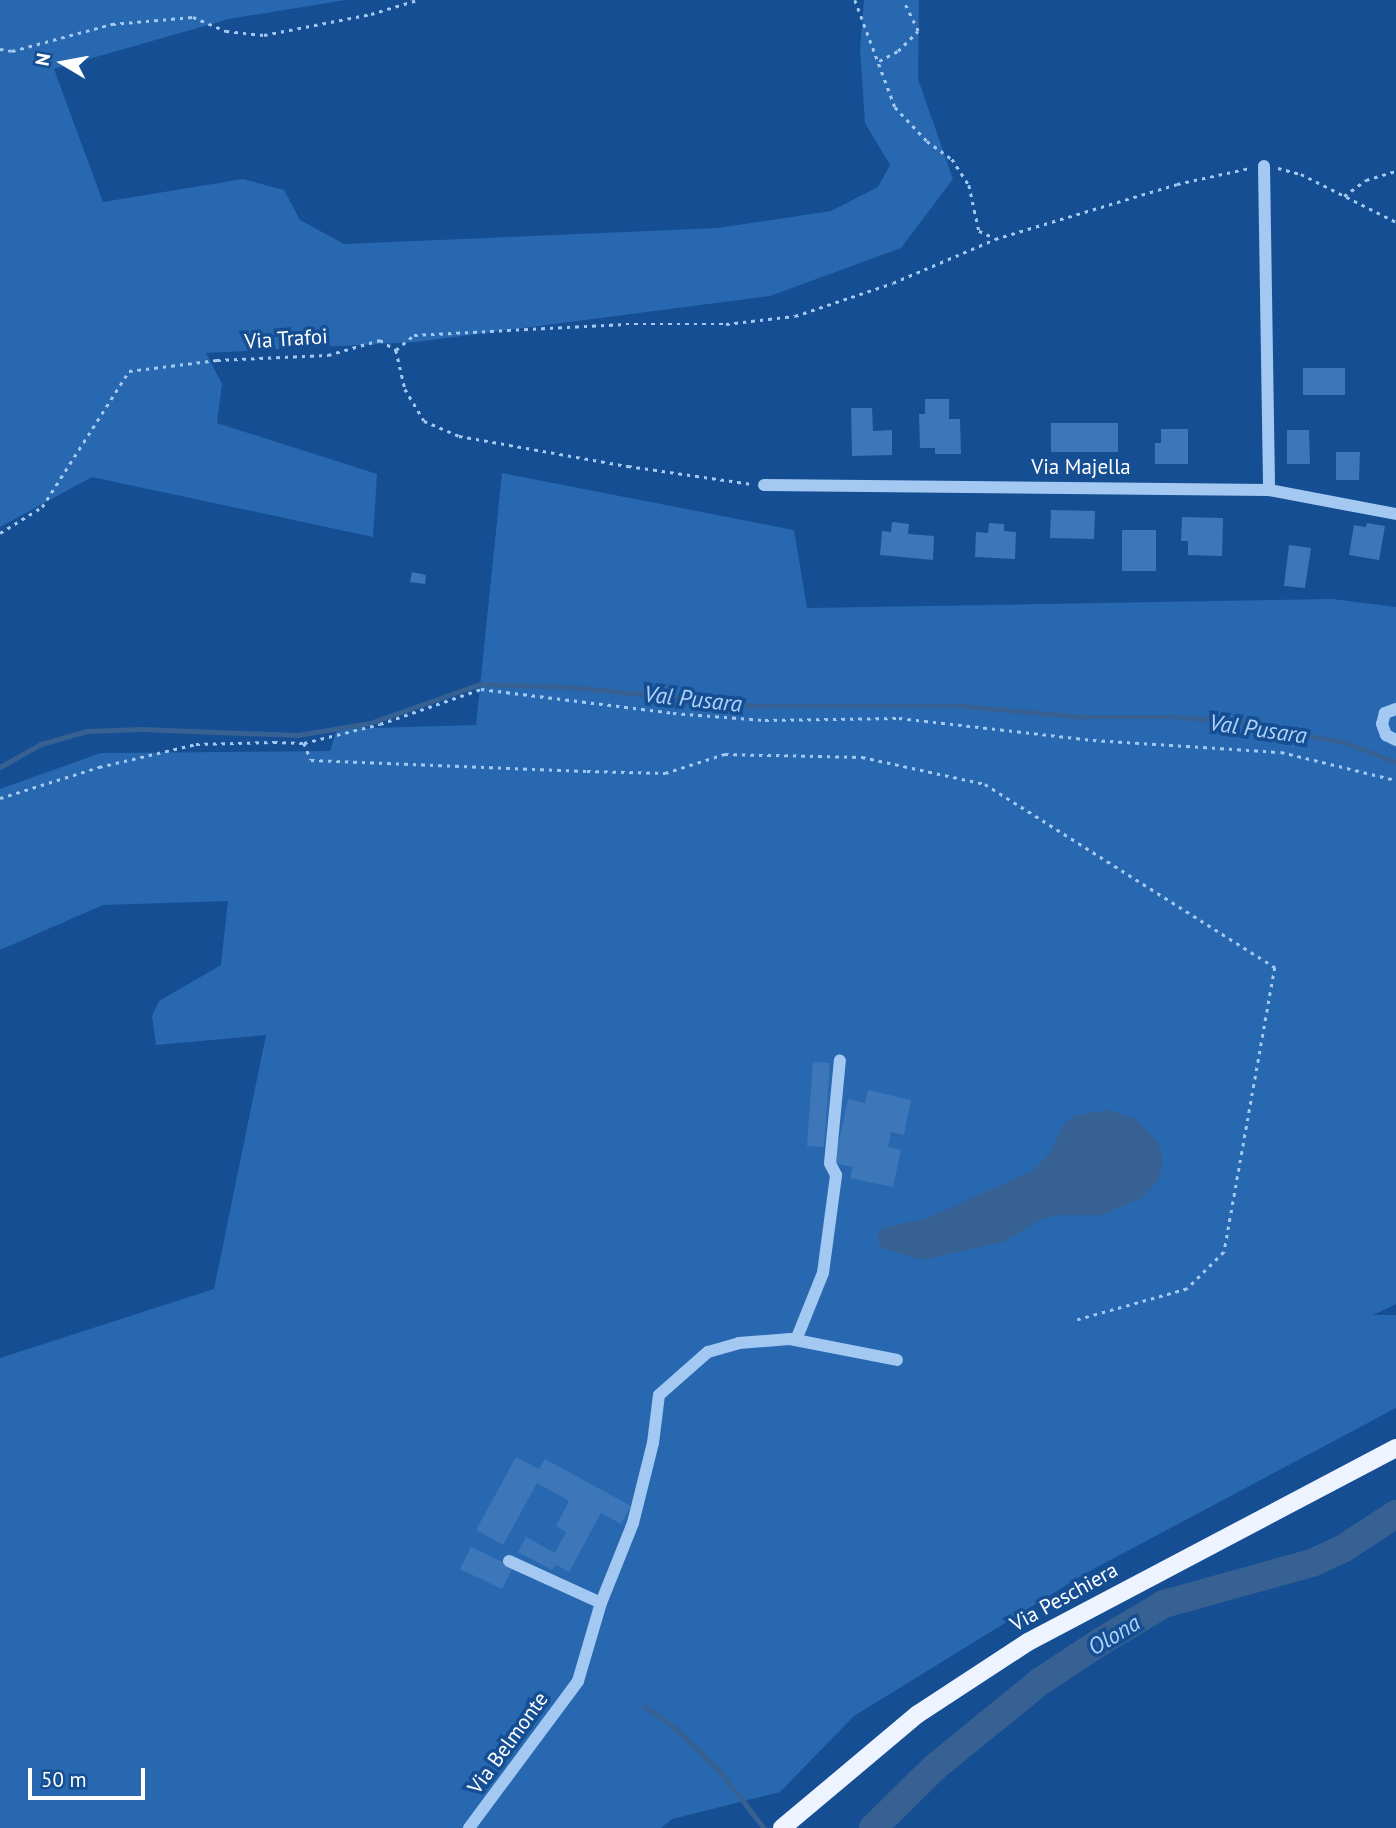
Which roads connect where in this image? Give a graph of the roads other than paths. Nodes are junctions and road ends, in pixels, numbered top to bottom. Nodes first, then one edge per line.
1 (1264, 166) road end
2 (764, 485) road end
3 (1269, 490) junction
4 (1396, 514) edge
5 (1396, 709) edge
6 (1396, 740) edge
7 (840, 1060) dead end
8 (796, 1340) junction
9 (897, 1360) dead end
10 (1396, 1448) edge
11 (509, 1561) dead end
12 (601, 1603) junction
13 (469, 1828) edge
14 (782, 1828) edge

1 - 3 street
2 - 3 street, Via Majella
3 - 4 street, Via Majella
5 - 6 street
7 - 8 street
8 - 9 street
8 - 12 street
10 - 14 main road, Via Peschiera
11 - 12 street
12 - 13 street, Via Belmonte

